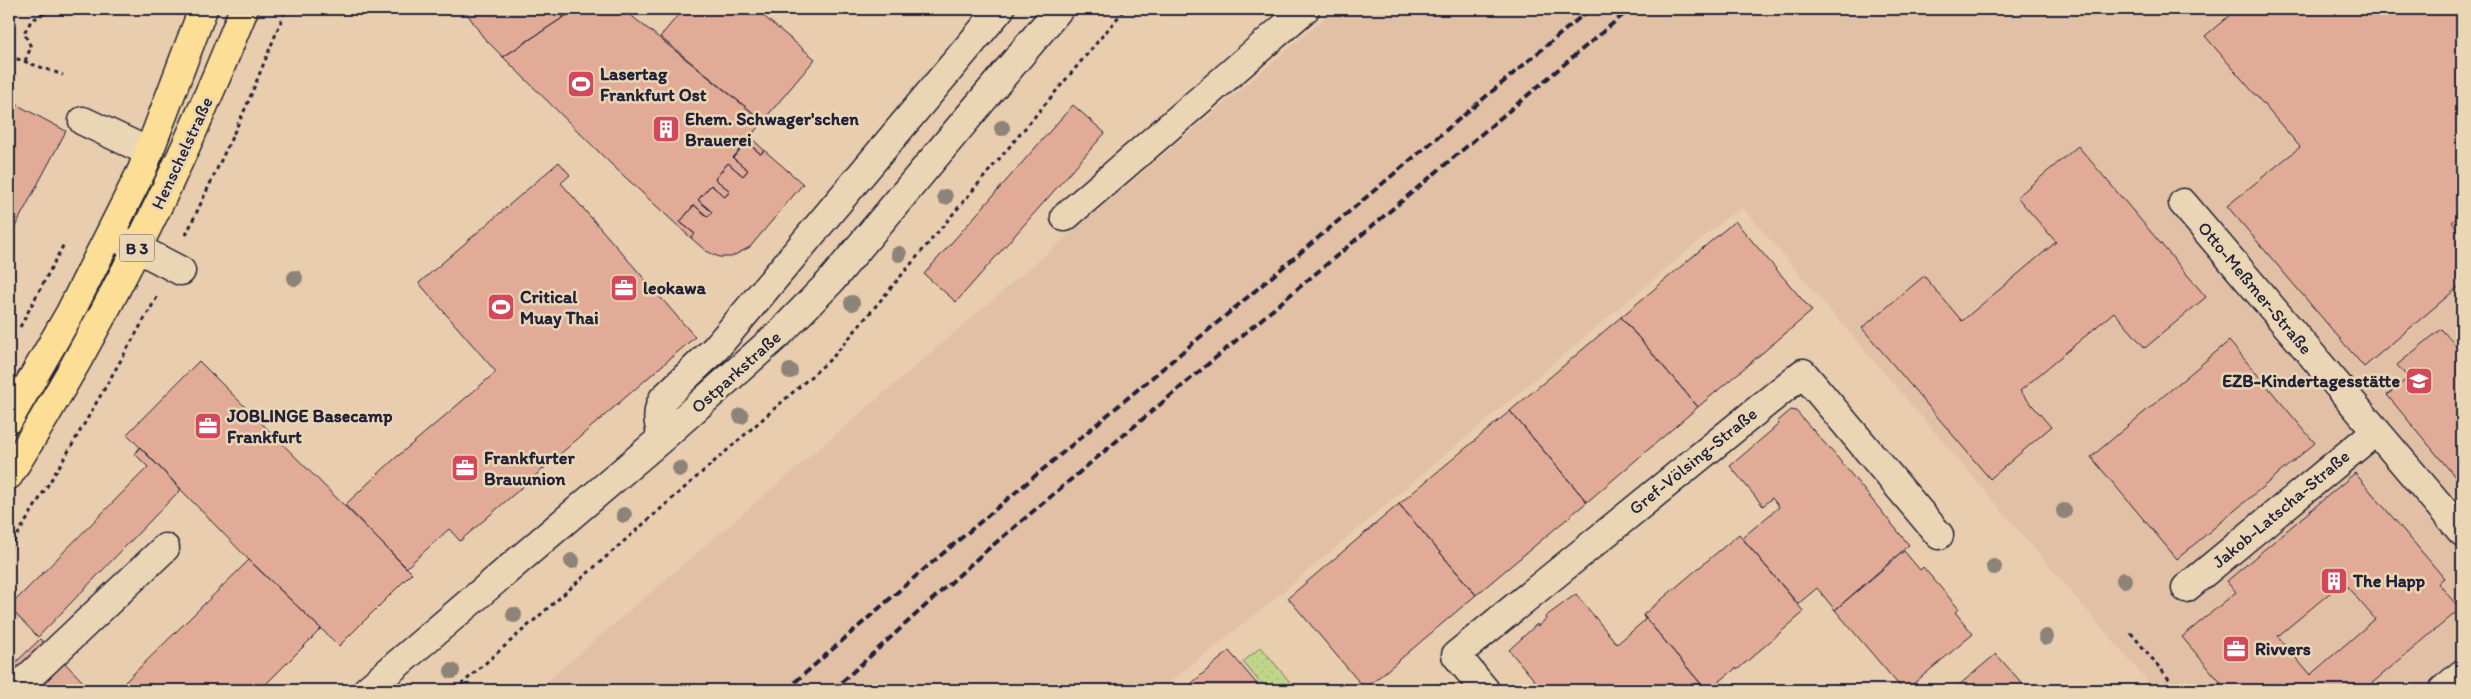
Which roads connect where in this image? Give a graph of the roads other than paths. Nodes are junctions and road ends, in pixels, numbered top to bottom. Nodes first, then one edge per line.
1 (203, 9) edge
2 (244, 9) edge
3 (1000, 9) edge
4 (1059, 9) edge
5 (1305, 9) edge
6 (83, 121) dead end
7 (148, 152) junction
8 (2184, 204) dead end
9 (1065, 217) dead end
10 (110, 234) junction
11 (137, 248) junction
12 (181, 271) dead end
13 (9, 419) edge
14 (2376, 430) junction
15 (662, 438) junction
16 (9, 475) edge
17 (2462, 532) edge
18 (1938, 535) dead end
19 (164, 548) dead end
20 (2186, 588) dead end
21 (2462, 674) edge
22 (15, 690) edge
23 (367, 690) edge
24 (1485, 690) edge
25 (2443, 690) edge

1 - 7 main road, Henschelstraße / B 3
2 - 11 main road, Henschelstraße / B 3
3 - 15 street
4 - 15 street, Ostparkstraße
5 - 9 street
6 - 7 street
7 - 10 main road, Henschelstraße / B 3
8 - 14 street, Otto-Meßmer-Straße
10 - 11 street
10 - 13 main road, Henschelstraße / B 3
11 - 12 street
11 - 16 main road, Henschelstraße / B 3
14 - 17 street, Otto-Meßmer-Straße
14 - 20 street, Jakob-Latscha-Straße
15 - 23 street, Ostparkstraße
18 - 24 street, Gref-Völsing-Straße
19 - 22 street
21 - 25 street

